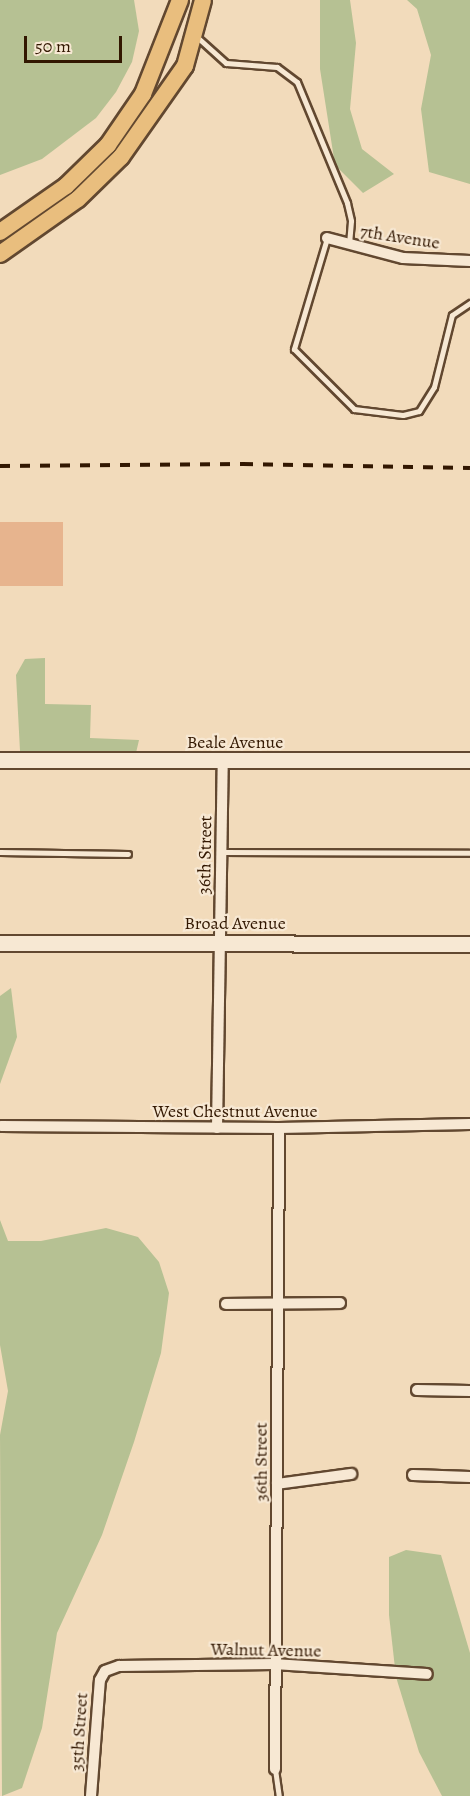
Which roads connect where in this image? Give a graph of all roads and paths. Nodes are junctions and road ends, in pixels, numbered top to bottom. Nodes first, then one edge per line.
1 (180, 0) edge
2 (203, 0) edge
3 (196, 35) junction
4 (0, 232) edge
5 (327, 238) joint
6 (349, 245) junction
7 (0, 254) edge
8 (470, 261) edge
9 (470, 303) edge
10 (0, 760) edge
11 (470, 760) edge
12 (223, 762) junction
13 (0, 852) edge
14 (221, 852) junction
15 (470, 853) edge
16 (128, 854) dead end
17 (0, 943) edge
18 (220, 943) junction
19 (470, 944) edge
20 (470, 1124) edge
21 (1, 1126) edge
22 (217, 1128) junction
23 (279, 1128) junction
24 (278, 1303) junction
25 (340, 1303) dead end
26 (226, 1304) dead end
27 (417, 1390) dead end
28 (470, 1391) edge
29 (351, 1474) dead end
30 (413, 1475) dead end
31 (470, 1477) edge
32 (277, 1484) junction
33 (274, 1664) junction
34 (105, 1671) joint
35 (427, 1674) dead end
36 (275, 1769) joint
37 (91, 1796) edge
38 (279, 1796) edge

1 - 4 main road
2 - 3 main road
3 - 6 lane
3 - 7 main road
5 - 6 street, 7th Avenue
5 - 9 lane
6 - 8 street, 7th Avenue
10 - 12 main road, Beale Avenue
11 - 12 main road, Beale Avenue
12 - 14 street, 36th Street
13 - 16 lane
14 - 15 lane
14 - 18 street, 36th Street
17 - 18 main road, Broad Avenue
18 - 19 main road, Broad Avenue
18 - 22 street, 36th Street
20 - 23 street, West Chestnut Avenue
21 - 22 street, West Chestnut Avenue
22 - 23 street, West Chestnut Avenue
23 - 24 street, 36th Street
24 - 25 street
24 - 26 street
24 - 32 street, 36th Street
27 - 28 street
29 - 32 street
30 - 31 street
32 - 33 street, 36th Street
33 - 34 street, Walnut Avenue
33 - 35 street, Walnut Avenue
33 - 36 street, 36th Street
34 - 37 street, 35th Street
36 - 38 lane, 36th Street

